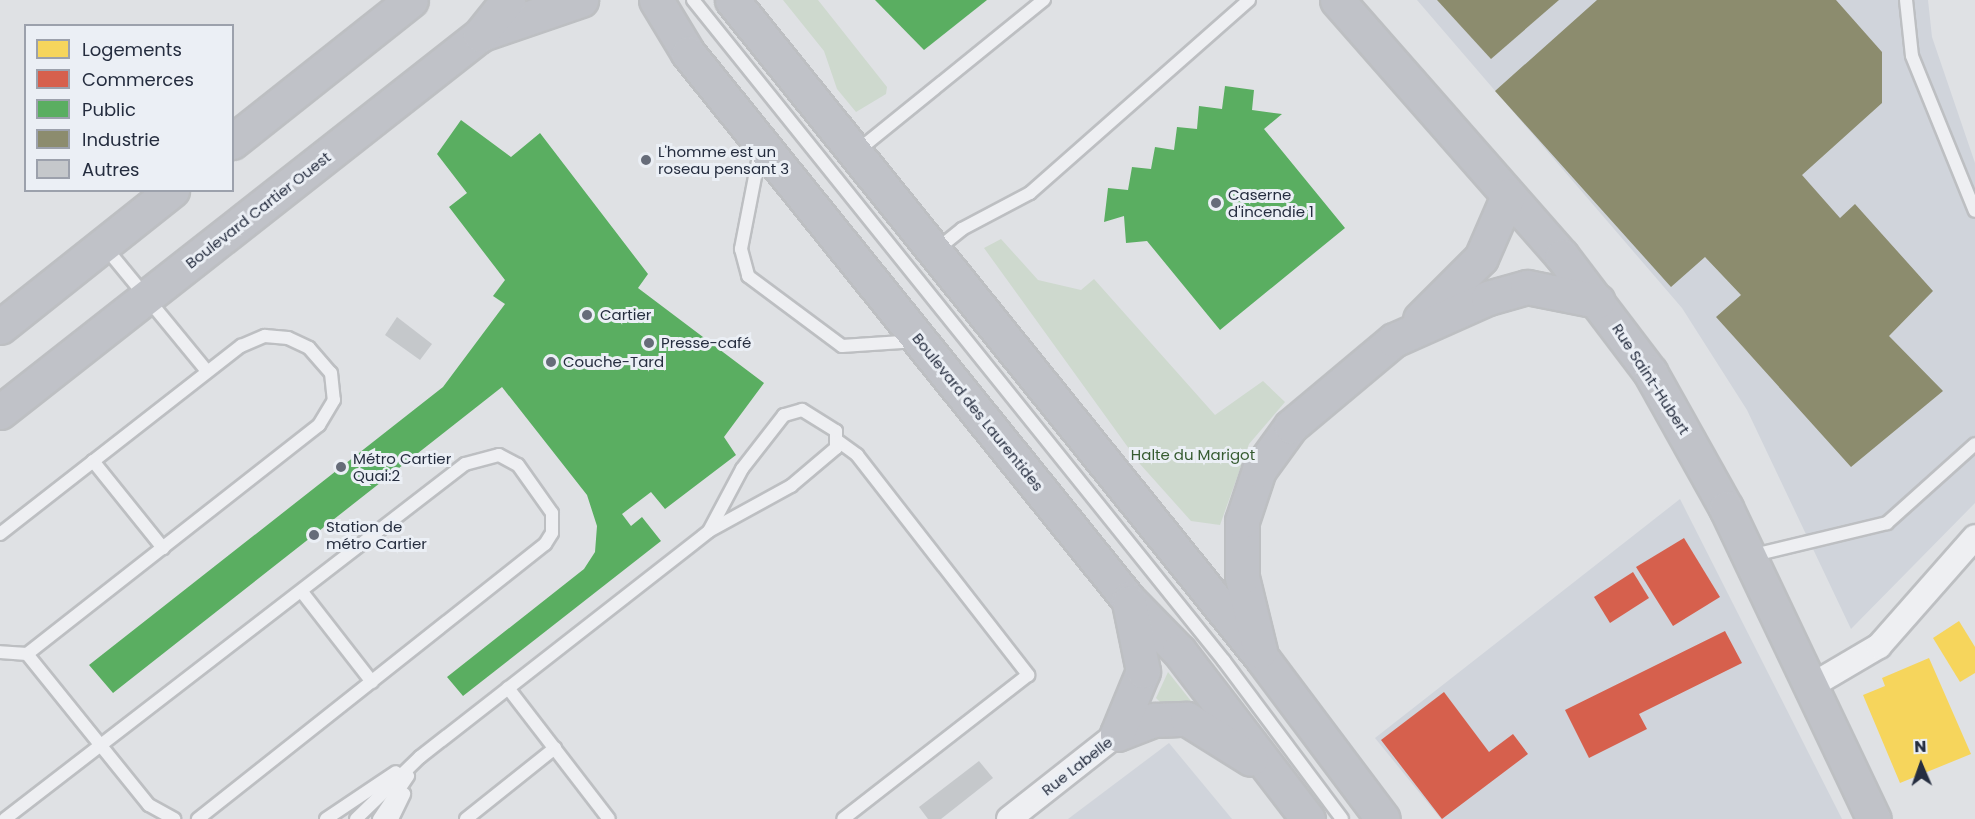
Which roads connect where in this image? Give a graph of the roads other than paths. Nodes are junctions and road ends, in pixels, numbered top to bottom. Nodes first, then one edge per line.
1 (411, 0) edge
2 (508, 0) edge
3 (581, 0) edge
4 (656, 0) edge
5 (693, 0) edge
6 (732, 0) edge
7 (1044, 0) edge
8 (1249, 0) edge
9 (1337, 0) edge
10 (1906, 0) edge
11 (480, 35) junction
12 (234, 140) edge
13 (762, 144) junction
14 (854, 154) junction
15 (169, 192) edge
16 (1508, 196) junction
17 (1975, 211) edge
18 (103, 245) junction
19 (935, 252) junction
20 (147, 298) junction
21 (1598, 301) junction
22 (0, 327) edge
23 (920, 340) junction
24 (1394, 340) junction
25 (207, 371) junction
26 (0, 412) edge
27 (838, 441) junction
28 (1975, 444) edge
29 (93, 461) junction
30 (709, 531) junction
31 (0, 534) edge
32 (1975, 537) edge
33 (162, 548) junction
34 (1750, 556) junction
35 (302, 592) junction
36 (1128, 599) junction
37 (0, 652) edge
38 (27, 654) junction
39 (1262, 658) junction
40 (372, 682) junction
41 (1811, 686) junction
42 (508, 688) junction
43 (1117, 734) junction
44 (102, 747) junction
45 (555, 748) junction
46 (420, 757) junction
47 (1277, 778) junction
48 (5, 819) edge
49 (174, 819) edge
50 (198, 819) edge
51 (326, 819) edge
52 (356, 819) edge
53 (380, 819) edge
54 (392, 819) edge
55 (466, 819) edge
56 (609, 819) edge
57 (843, 819) edge
58 (1009, 819) edge
59 (1308, 819) edge
60 (1342, 819) edge
61 (1383, 819) edge
62 (1874, 819) edge

1 - 12 main road
2 - 11 main road, Boulevard Cartier Ouest
3 - 11 main road
4 - 13 main road, Boulevard des Laurentides
5 - 60 lane
6 - 14 main road
7 - 14 lane
8 - 19 lane
9 - 16 main road, Rue Saint-Hubert
10 - 17 lane
11 - 20 main road, Boulevard Cartier Ouest
13 - 23 main road, Boulevard des Laurentides
13 - 23 lane
14 - 19 main road
15 - 18 main road
16 - 21 main road, Rue Saint-Hubert
16 - 24 main road
18 - 20 lane
18 - 22 main road
19 - 39 main road
20 - 25 lane
20 - 26 main road, Boulevard Cartier Ouest
21 - 24 main road
21 - 34 main road, Rue Saint-Hubert
23 - 36 main road, Boulevard des Laurentides
24 - 39 main road
25 - 29 lane
25 - 33 lane
27 - 30 lane
27 - 30 lane
27 - 57 lane
28 - 34 lane
29 - 31 lane
29 - 33 lane
30 - 42 lane
32 - 41 street
33 - 38 lane
34 - 41 main road, Rue Saint-Hubert
35 - 40 lane
35 - 40 lane
35 - 44 lane
36 - 43 main road
36 - 47 main road, Boulevard des Laurentides
37 - 38 lane
38 - 44 lane
39 - 61 main road
40 - 50 lane
41 - 62 main road, Rue Saint-Hubert
42 - 45 lane
42 - 46 lane
43 - 47 main road
43 - 58 street, Rue Labelle
44 - 48 lane
44 - 49 lane
45 - 55 lane
45 - 56 lane
46 - 51 lane
46 - 52 lane
46 - 53 lane
46 - 54 lane
47 - 59 main road, Boulevard des Laurentides

